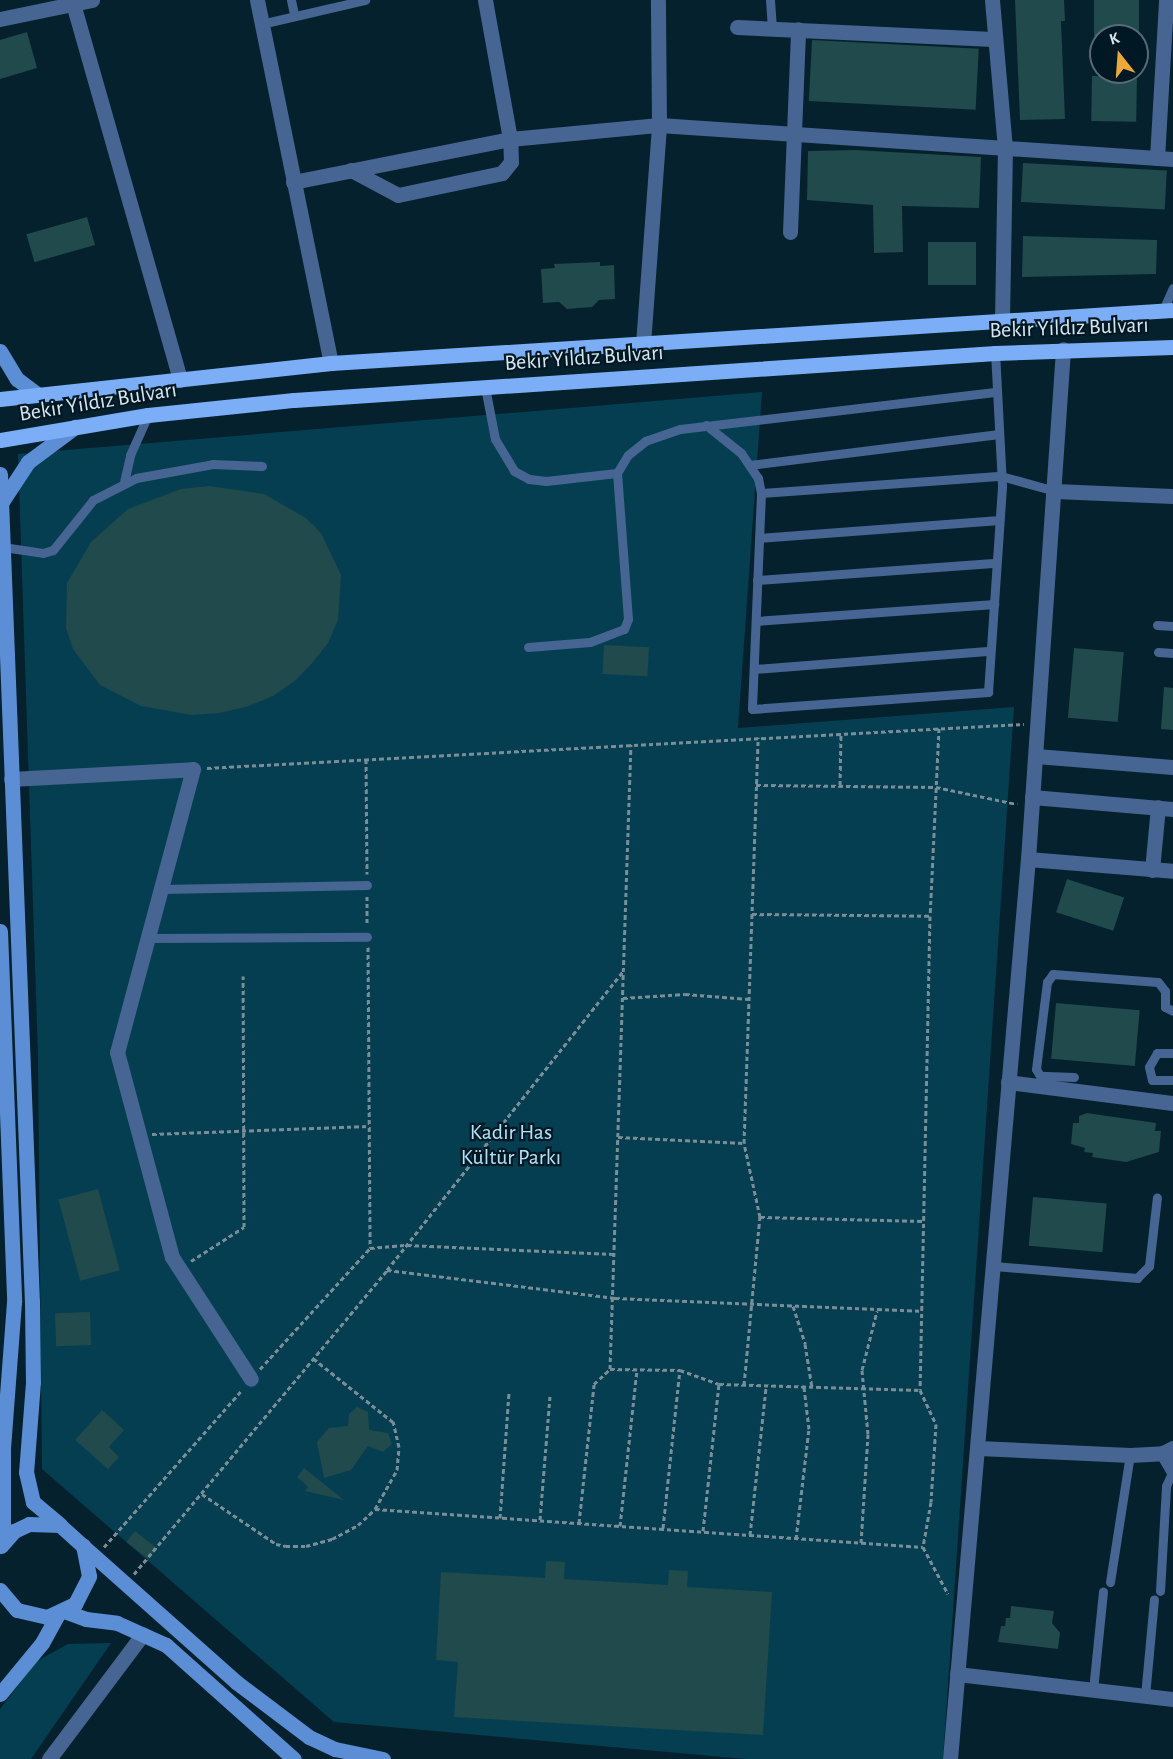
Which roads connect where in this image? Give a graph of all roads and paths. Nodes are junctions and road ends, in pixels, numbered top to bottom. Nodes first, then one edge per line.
1 (92, 0) edge
2 (257, 0) edge
3 (291, 0) edge
4 (365, 0) edge
5 (485, 0) edge
6 (658, 0) edge
7 (770, 0) edge
8 (992, 0) edge
9 (1166, 0) edge
10 (72, 2) edge
11 (294, 14) junction
12 (0, 19) edge
13 (261, 24) junction
14 (737, 27) dead end
15 (772, 28) junction
16 (798, 29) junction
17 (993, 39) junction
18 (659, 125) junction
19 (795, 131) junction
20 (510, 139) junction
21 (1005, 148) junction
22 (1157, 158) junction
23 (1173, 159) edge
24 (351, 170) junction
25 (293, 182) junction
26 (790, 232) dead end
27 (1173, 288) edge
28 (1168, 310) edge
29 (1002, 321) junction
30 (643, 344) junction
31 (1173, 347) edge
32 (1063, 349) junction
33 (0, 351) edge
34 (995, 353) junction
35 (331, 363) junction
36 (180, 380) junction
37 (485, 387) junction
38 (997, 392) junction
39 (38, 394) junction
40 (0, 399) edge
41 (148, 416) junction
42 (706, 425) junction
43 (76, 426) junction
44 (999, 434) junction
45 (0, 440) edge
46 (750, 465) junction
47 (262, 466) dead end
48 (617, 473) junction
49 (0, 474) edge
50 (1001, 476) junction
51 (124, 482) junction
52 (1055, 491) junction
53 (761, 493) junction
54 (1173, 496) edge
55 (1, 503) edge
56 (999, 520) junction
57 (759, 538) junction
58 (3, 547) junction
59 (996, 563) junction
60 (757, 580) junction
61 (993, 604) junction
62 (756, 621) junction
63 (1157, 625) dead end
64 (1173, 626) edge
65 (528, 647) dead end
66 (990, 651) junction
67 (1158, 652) dead end
68 (1173, 653) edge
69 (754, 669) junction
70 (1038, 723) junction
71 (939, 728) junction
72 (841, 733) junction
73 (758, 737) junction
74 (632, 743) junction
75 (1036, 756) junction
76 (366, 759) junction
77 (1173, 767) edge
78 (193, 769) junction
79 (11, 779) junction
80 (756, 785) junction
81 (840, 786) junction
82 (936, 787) junction
83 (1032, 802) junction
84 (1165, 808) edge
85 (1028, 859) junction
86 (1152, 870) junction
87 (1173, 871) edge
88 (367, 885) junction
89 (161, 889) junction
90 (752, 914) junction
91 (930, 916) junction
92 (0, 931) edge
93 (368, 937) junction
94 (147, 938) junction
95 (624, 970) junction
96 (243, 976) dead end
97 (623, 998) junction
98 (749, 999) junction
99 (1173, 1011) edge
100 (1173, 1053) edge
101 (1074, 1077) dead end
102 (1173, 1080) edge
103 (1008, 1082) junction
104 (1173, 1104) edge
105 (369, 1126) junction
106 (243, 1131) junction
107 (139, 1134) junction
108 (618, 1137) junction
109 (744, 1143) junction
110 (4, 1161) edge
111 (1157, 1197) dead end
112 (760, 1217) junction
113 (924, 1221) junction
114 (407, 1245) junction
115 (370, 1248) dead end
116 (614, 1254) junction
117 (994, 1266) junction
118 (179, 1269) junction
119 (387, 1270) junction
120 (615, 1298) junction
121 (750, 1304) junction
122 (794, 1306) junction
123 (885, 1310) junction
124 (921, 1311) junction
125 (314, 1359) junction
126 (610, 1369) junction
127 (638, 1370) junction
128 (680, 1370) junction
129 (251, 1379) dead end
130 (719, 1384) junction
131 (744, 1385) junction
132 (766, 1387) junction
133 (804, 1387) junction
134 (812, 1388) junction
135 (864, 1389) junction
136 (920, 1390) junction
137 (509, 1391) dead end
138 (550, 1396) dead end
139 (2, 1448) edge
140 (978, 1448) junction
141 (1168, 1450) edge
142 (1130, 1455) junction
143 (1173, 1470) edge
144 (202, 1494) junction
145 (375, 1509) junction
146 (500, 1518) junction
147 (540, 1520) junction
148 (579, 1523) junction
149 (60, 1525) junction
150 (620, 1526) junction
151 (119, 1528) dead end
152 (663, 1528) junction
153 (703, 1531) junction
154 (114, 1533) dead end
155 (750, 1535) junction
156 (796, 1539) junction
157 (861, 1543) junction
158 (2, 1545) edge
159 (83, 1546) junction
160 (923, 1547) junction
161 (148, 1560) dead end
162 (1110, 1582) dead end
163 (0, 1590) edge
164 (1103, 1592) dead end
165 (61, 1612) junction
166 (962, 1619) junction
167 (143, 1634) junction
168 (957, 1674) junction
169 (1093, 1690) junction
170 (0, 1694) edge
171 (1145, 1696) junction
172 (1173, 1699) edge
173 (49, 1759) edge
174 (294, 1759) edge
175 (383, 1759) edge
176 (950, 1759) edge

1 - 10 street
2 - 13 street
3 - 11 lane
4 - 11 lane
5 - 20 street
6 - 18 street
7 - 15 lane
8 - 17 street
9 - 22 street
10 - 12 street
10 - 36 street
11 - 13 lane
13 - 25 street
14 - 15 street
15 - 16 street
16 - 17 street
16 - 19 street
17 - 21 street
18 - 19 street
18 - 20 street
18 - 30 street
19 - 21 street
19 - 26 street
20 - 24 street
20 - 24 street
21 - 22 street
21 - 29 street
22 - 23 street
24 - 25 street
25 - 35 street
27 - 28 lane
28 - 29 main road, Bekir Yıldız Bulvarı
29 - 30 main road, Bekir Yıldız Bulvarı
30 - 35 main road, Bekir Yıldız Bulvarı
31 - 32 main road, Bekir Yıldız Bulvarı
32 - 34 main road, Bekir Yıldız Bulvarı
32 - 52 street
33 - 39 street
34 - 37 main road, Bekir Yıldız Bulvarı
34 - 38 lane
35 - 36 main road, Bekir Yıldız Bulvarı
36 - 39 main road, Bekir Yıldız Bulvarı
37 - 41 main road, Bekir Yıldız Bulvarı
37 - 48 lane
38 - 42 lane
38 - 44 lane
39 - 40 main road, Bekir Yıldız Bulvarı
41 - 43 main road, Bekir Yıldız Bulvarı
41 - 51 lane
42 - 46 lane
42 - 48 lane
43 - 45 main road, Bekir Yıldız Bulvarı
43 - 55 street
44 - 46 lane
44 - 50 lane
46 - 53 lane
47 - 51 lane
48 - 65 lane
49 - 55 street
50 - 52 lane
50 - 53 lane
50 - 56 lane
51 - 58 lane
52 - 54 street
52 - 70 street
53 - 57 lane
55 - 58 street
56 - 57 lane
56 - 59 lane
57 - 60 lane
58 - 79 street
59 - 60 lane
59 - 61 lane
60 - 62 lane
61 - 62 lane
61 - 66 lane
62 - 69 lane
63 - 64 lane
66 - 69 lane
66 - 69 lane
67 - 68 lane
70 - 71 path
70 - 75 street
71 - 72 path
71 - 82 path
72 - 73 path
72 - 81 path
73 - 74 path
73 - 80 path
74 - 76 path
74 - 95 path
75 - 77 street
75 - 83 street
76 - 78 path
76 - 88 path
78 - 79 street
78 - 89 street
79 - 149 street
80 - 81 path
80 - 90 path
81 - 82 path
82 - 83 path
82 - 91 path
83 - 84 street
83 - 85 street
84 - 86 street
85 - 86 street
85 - 103 street
86 - 87 street
88 - 89 lane
88 - 93 path
89 - 94 street
90 - 91 path
90 - 98 path
91 - 113 path
92 - 110 street
93 - 94 lane
93 - 105 path
94 - 107 street
95 - 97 path
95 - 114 path
96 - 106 path
97 - 98 path
97 - 108 path
98 - 109 path
99 - 101 lane
100 - 102 lane
103 - 104 street
103 - 117 street
105 - 106 path
105 - 115 path
106 - 107 path
106 - 118 path
107 - 118 street
108 - 109 path
108 - 116 path
109 - 112 path
110 - 139 street
111 - 117 lane
112 - 113 path
112 - 121 path
113 - 124 path
114 - 116 path
114 - 119 path
116 - 120 path
117 - 140 street
118 - 129 street
119 - 120 path
119 - 125 path
120 - 121 path
120 - 126 path
121 - 122 path
121 - 131 path
122 - 123 path
122 - 134 path
123 - 124 path
123 - 135 path
124 - 136 path
125 - 144 path
125 - 145 path
126 - 127 path
126 - 148 path
127 - 128 path
127 - 150 path
128 - 130 path
128 - 152 path
130 - 131 path
130 - 153 path
131 - 132 path
132 - 133 path
132 - 155 path
133 - 134 path
133 - 156 path
134 - 135 path
135 - 136 path
135 - 157 path
136 - 160 path
137 - 146 path
138 - 147 path
139 - 158 street
140 - 142 street
140 - 166 street
141 - 142 street
141 - 143 street
142 - 162 lane
143 - 171 lane
144 - 145 path
144 - 161 path
145 - 146 path
146 - 147 path
147 - 148 path
148 - 150 path
149 - 158 street
149 - 159 street
150 - 152 path
151 - 154 path
152 - 153 path
153 - 155 path
155 - 156 path
156 - 157 path
157 - 160 path
159 - 165 street
159 - 175 street
160 - 166 path
163 - 165 street
164 - 169 lane
165 - 167 street
165 - 170 street
166 - 168 street
167 - 173 street
167 - 174 street
168 - 169 street
168 - 176 street
169 - 171 street
171 - 172 street

